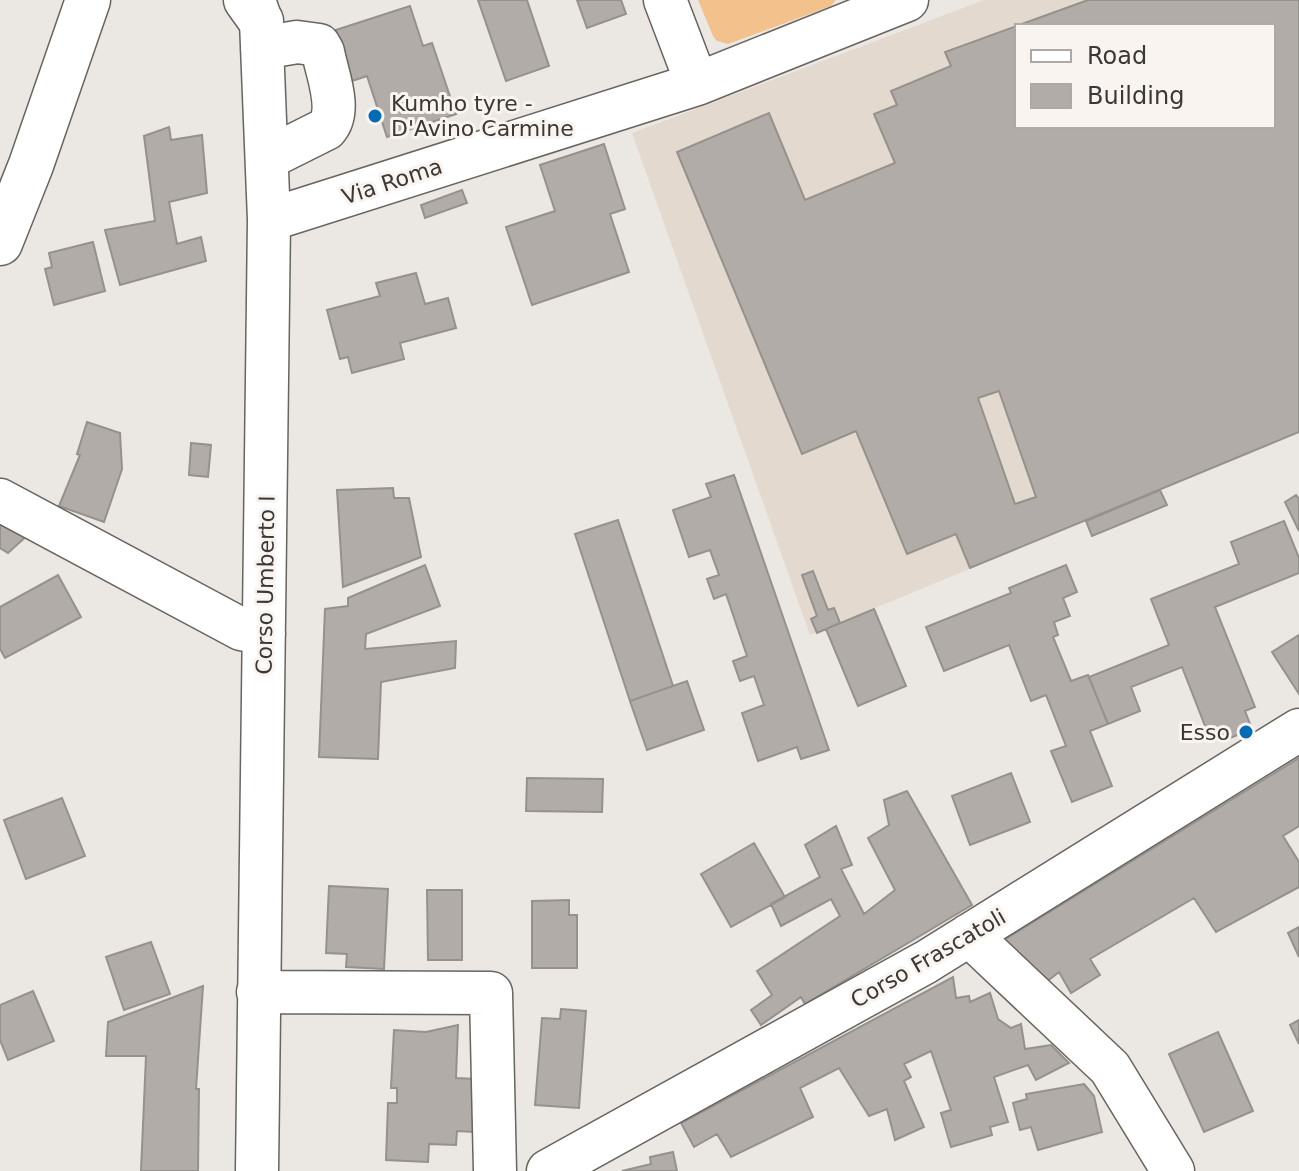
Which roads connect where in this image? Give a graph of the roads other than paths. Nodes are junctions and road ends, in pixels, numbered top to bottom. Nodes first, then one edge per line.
1 (88, 0) edge
2 (110, 0) edge
3 (665, 0) edge
4 (907, 0) edge
5 (256, 17) edge
6 (697, 84) junction
7 (55, 99) junction
8 (268, 158) junction
9 (269, 220) junction
10 (0, 243) edge
11 (0, 500) edge
12 (264, 634) junction
13 (1299, 730) edge
14 (969, 935) junction
15 (258, 992) junction
16 (257, 1171) edge
17 (495, 1171) edge
18 (548, 1171) edge
19 (1173, 1171) edge

1 - 7 main road
2 - 7 main road
3 - 6 street
4 - 6 street, Via Roma
5 - 8 street, Corso Umberto I
5 - 8 street
6 - 9 street, Via Roma
7 - 10 main road
8 - 9 street, Corso Umberto I
9 - 12 street, Corso Umberto I
11 - 12 street
12 - 15 street, Corso Umberto I
13 - 14 street, Corso Frascatoli
14 - 18 street, Corso Frascatoli
14 - 19 street
15 - 16 street, Corso Umberto I
15 - 17 street

